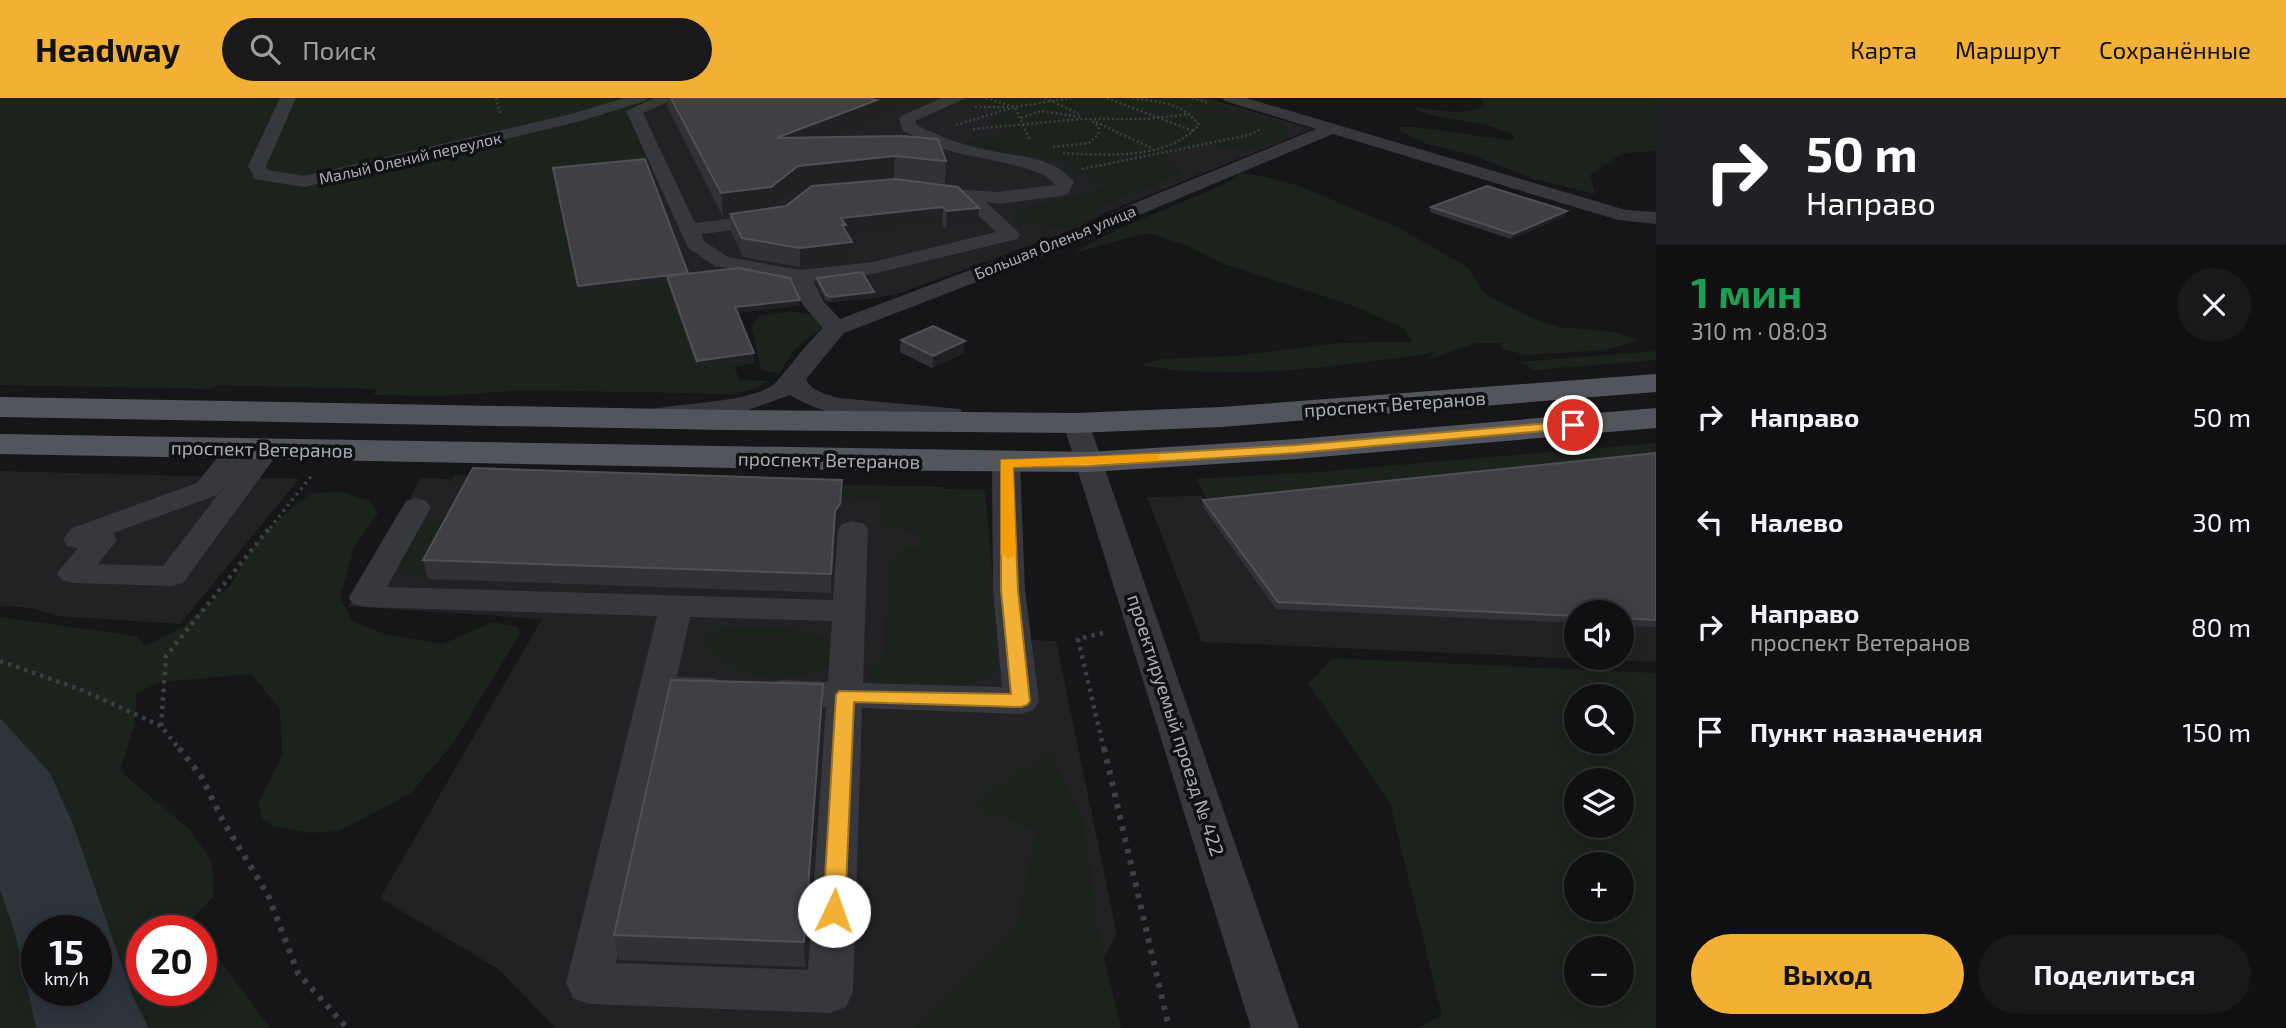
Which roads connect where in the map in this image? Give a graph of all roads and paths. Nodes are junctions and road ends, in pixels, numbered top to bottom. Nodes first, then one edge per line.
1 (288, 98) edge
2 (640, 98) edge
3 (668, 98) edge
4 (958, 98) edge
5 (986, 98) edge
6 (1045, 98) edge
7 (1072, 98) edge
8 (1107, 98) edge
9 (1129, 98) edge
10 (1192, 98) edge
11 (1275, 99) edge
12 (1052, 101) junction
13 (1223, 102) edge
14 (1254, 105) junction
15 (1015, 107) junction
16 (1191, 114) junction
17 (1021, 118) junction
18 (1158, 118) junction
19 (1090, 119) junction
20 (1261, 122) dead end
21 (1025, 124) junction
22 (1333, 128) junction
23 (956, 130) junction
24 (1193, 131) junction
25 (920, 134) junction
26 (1153, 149) junction
27 (1162, 153) junction
28 (1032, 154) junction
29 (1058, 174) junction
30 (906, 189) edge
31 (970, 198) junction
32 (786, 211) edge
33 (1656, 218) edge
34 (688, 230) junction
35 (800, 276) junction
36 (836, 328) junction
37 (792, 377) junction
38 (1656, 383) edge
39 (0, 407) edge
40 (642, 418) junction
41 (1656, 418) edge
42 (1064, 423) junction
43 (0, 444) edge
44 (253, 449) junction
45 (1089, 462) junction
46 (1006, 463) junction
47 (320, 465) dead end
48 (416, 508) dead end
49 (853, 530) dead end
50 (676, 606) junction
51 (849, 611) junction
52 (1103, 633) dead end
53 (0, 661) edge
54 (657, 689) junction
55 (845, 695) junction
56 (161, 726) junction
57 (347, 1028) edge
58 (1169, 1028) edge
59 (1275, 1028) edge

1 - 2 street, Малый Олений переулок
3 - 34 street
4 - 25 street
5 - 15 path
6 - 12 path
7 - 12 path
8 - 18 path
9 - 16 path
10 - 13 path
11 - 14 street
12 - 15 path
12 - 19 path
13 - 14 street
14 - 22 street
15 - 17 path
15 - 23 path
16 - 18 path
16 - 24 path
17 - 19 path
17 - 21 path
18 - 19 path
18 - 24 path
19 - 21 path
19 - 26 path
19 - 28 path
20 - 27 path
21 - 23 path
21 - 28 path
22 - 33 street
22 - 36 street, Большая Оленья улица
23 - 25 path
24 - 26 path
25 - 28 street
26 - 27 path
26 - 28 path
27 - 29 path
28 - 29 street
29 - 31 street
30 - 31 street
31 - 35 street
32 - 34 street
34 - 35 street
35 - 36 street
36 - 37 street, Большая Оленья улица
37 - 40 street, Большая Оленья улица
37 - 42 street
38 - 42 main road, проспект Ветеранов
39 - 40 main road, проспект Ветеранов
40 - 42 main road, проспект Ветеранов
41 - 45 main road, проспект Ветеранов
42 - 45 street, проектируемый проезд № 422
43 - 44 main road, проспект Ветеранов
44 - 44 street
44 - 46 main road, проспект Ветеранов
45 - 46 main road, проспект Ветеранов
45 - 59 street, проектируемый проезд № 422
46 - 55 street
47 - 56 path
48 - 50 street
49 - 51 street
50 - 51 street
50 - 54 street
51 - 55 street
52 - 58 path
53 - 56 path
54 - 55 street
54 - 55 street
56 - 57 path

